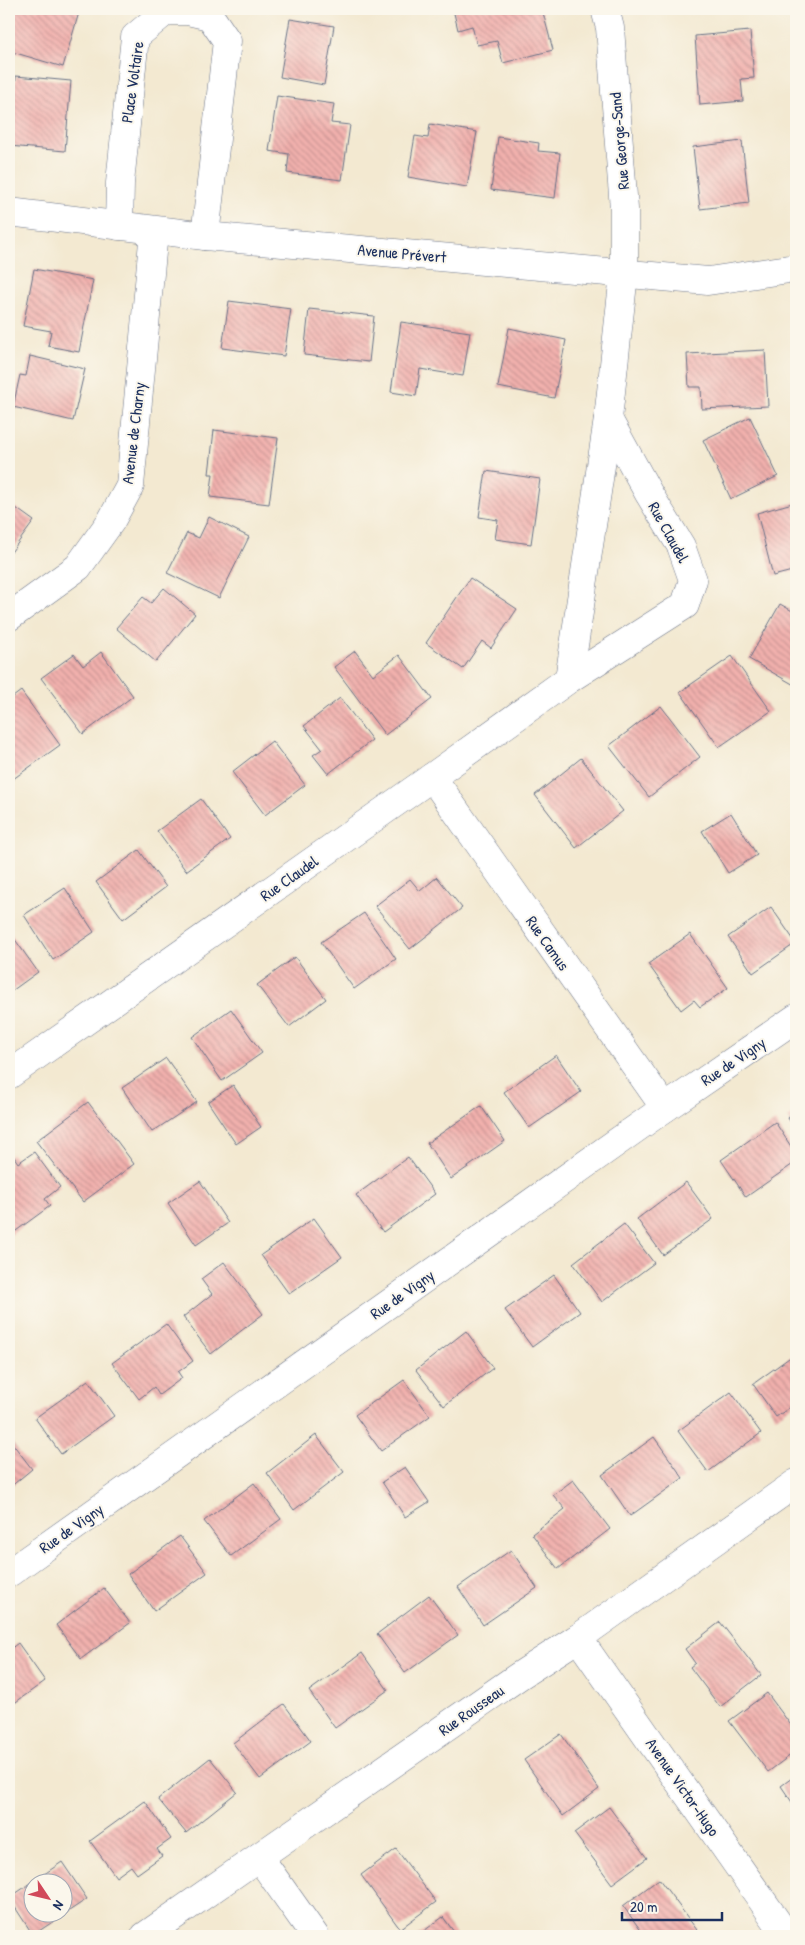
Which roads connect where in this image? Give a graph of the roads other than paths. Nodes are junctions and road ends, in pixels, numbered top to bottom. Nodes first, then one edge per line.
1 (606, 9) edge
2 (9, 212) edge
3 (119, 226) junction
4 (154, 231) junction
5 (205, 236) junction
6 (796, 268) edge
7 (624, 274) junction
8 (608, 419) junction
9 (9, 617) edge
10 (569, 679) junction
11 (432, 777) junction
12 (796, 1018) edge
13 (9, 1075) edge
14 (665, 1108) junction
15 (796, 1483) edge
16 (9, 1572) edge
17 (578, 1638) junction
18 (259, 1857) junction
19 (145, 1936) edge
20 (314, 1936) edge
21 (787, 1936) edge

1 - 7 street, Rue George-Sand
2 - 3 street, Avenue Prévert
3 - 4 street, Avenue Prévert
3 - 5 street, Place Voltaire
4 - 5 street, Avenue Prévert
4 - 9 street, Avenue de Charny
5 - 7 street, Avenue Prévert
6 - 7 street, Avenue Prévert
7 - 8 street
8 - 10 street
8 - 10 street, Rue Claudel
10 - 11 street, Rue Claudel
11 - 13 street, Rue Claudel
11 - 14 street, Rue Camus
12 - 14 street, Rue de Vigny
14 - 16 street, Rue de Vigny
15 - 17 street, Rue Rousseau
17 - 18 street, Rue Rousseau
17 - 21 street, Avenue Victor-Hugo
18 - 19 street, Rue Rousseau
18 - 20 street

